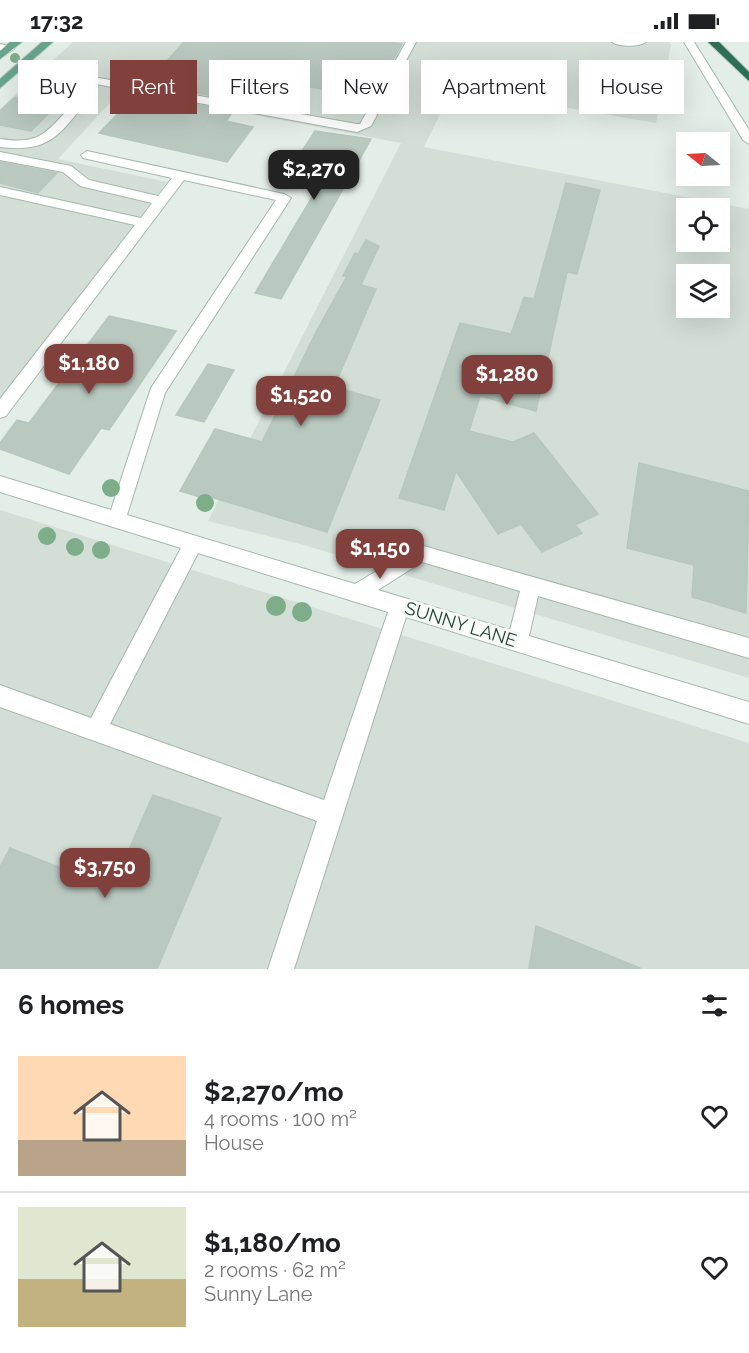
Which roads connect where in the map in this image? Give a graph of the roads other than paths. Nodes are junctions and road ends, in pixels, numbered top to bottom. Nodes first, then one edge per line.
1 (48, 42) edge
2 (411, 42) edge
3 (617, 42) edge
4 (712, 42) edge
5 (639, 43) edge
6 (687, 43) edge
7 (37, 47) edge
8 (644, 55) dead end
9 (26, 60) edge
10 (18, 69) edge
11 (749, 78) edge
12 (98, 81) edge
13 (0, 85) edge
14 (70, 114) edge
15 (749, 140) edge
16 (0, 143) edge
17 (87, 155) dead end
18 (0, 156) edge
19 (181, 176) junction
20 (0, 191) edge
21 (161, 201) junction
22 (145, 223) junction
23 (0, 411) edge
24 (0, 484) edge
25 (117, 519) junction
26 (193, 543) junction
27 (531, 587) junction
28 (357, 593) junction
29 (400, 606) junction
30 (517, 642) junction
31 (749, 648) edge
32 (0, 696) edge
33 (749, 713) edge
34 (96, 730) junction
35 (331, 814) junction
36 (281, 969) edge

1 - 7 main road
2 - 12 street
3 - 5 street
4 - 11 highway
5 - 8 street
6 - 15 street
7 - 9 main road
10 - 13 main road
14 - 16 street
17 - 19 street
18 - 21 street
19 - 21 street
19 - 25 street
20 - 22 street
21 - 22 street
22 - 23 street
24 - 25 street, SUNNY LANE
25 - 26 street, SUNNY LANE
26 - 28 street, SUNNY LANE
26 - 34 street
27 - 28 street
27 - 30 street
27 - 31 street
28 - 29 street, SUNNY LANE
29 - 30 street, SUNNY LANE
29 - 35 street
30 - 33 street, SUNNY LANE
32 - 34 street
34 - 35 street
35 - 36 street

